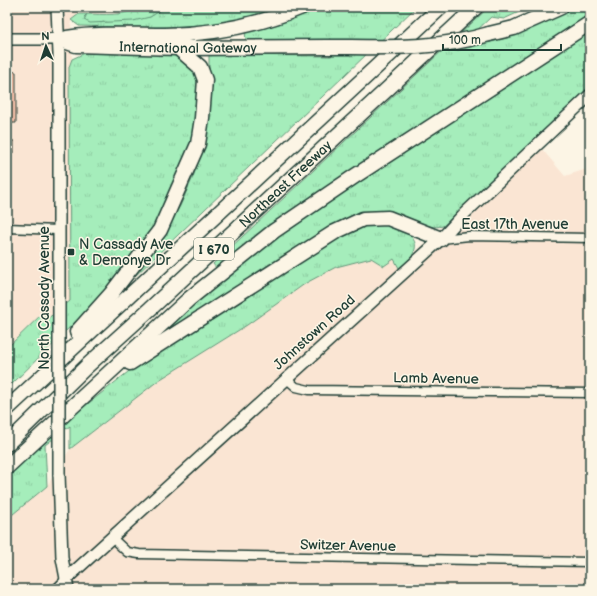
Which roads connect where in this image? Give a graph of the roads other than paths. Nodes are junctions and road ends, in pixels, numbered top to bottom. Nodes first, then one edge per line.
1 (57, 7) edge
2 (296, 7) edge
3 (302, 7) edge
4 (433, 7) edge
5 (441, 7) edge
6 (476, 7) edge
7 (539, 7) edge
8 (561, 7) edge
9 (279, 17) junction
10 (590, 23) edge
11 (489, 34) junction
12 (7, 39) edge
13 (58, 39) junction
14 (405, 40) junction
15 (178, 48) junction
16 (590, 95) edge
17 (7, 228) edge
18 (58, 230) junction
19 (441, 238) junction
20 (590, 238) edge
21 (286, 378) junction
22 (31, 388) junction
23 (92, 389) junction
24 (590, 393) edge
25 (7, 410) edge
26 (7, 444) edge
27 (7, 467) edge
28 (111, 537) junction
29 (590, 562) edge
30 (67, 584) edge
31 (56, 589) edge

1 - 13 main road, North Cassady Avenue
2 - 9 highway
3 - 9 highway, International Gateway
4 - 14 highway
5 - 14 highway, Northeast Freeway / I 670
6 - 26 highway, Northeast Freeway / I 670
7 - 11 highway
8 - 11 highway, International Gateway
9 - 13 highway, International Gateway
10 - 23 highway
11 - 15 highway, International Gateway, bridge
12 - 13 main road
13 - 15 highway, International Gateway
13 - 18 main road, North Cassady Avenue
14 - 22 highway, Northeast Freeway / I 670
15 - 22 highway
16 - 19 main road, Johnstown Road
17 - 18 street
18 - 30 main road, North Cassady Avenue, bridge
19 - 20 street, East 17th Avenue
19 - 21 main road, Johnstown Road
19 - 23 highway
21 - 24 street, Lamb Avenue
21 - 28 main road, Johnstown Road
22 - 25 highway, Northeast Freeway / I 670
23 - 27 highway
28 - 29 street, Switzer Avenue
28 - 30 main road, Johnstown Road
30 - 31 street, Johnstown Road

